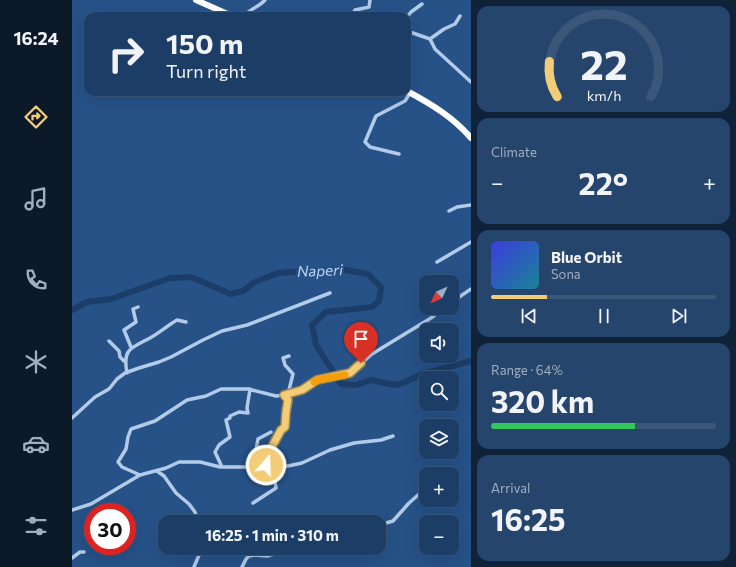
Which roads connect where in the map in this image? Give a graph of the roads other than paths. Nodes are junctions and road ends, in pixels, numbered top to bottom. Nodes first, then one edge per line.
1 (196, 0) edge
2 (265, 0) edge
3 (370, 0) edge
4 (422, 4) dead end
5 (223, 12) edge
6 (248, 12) edge
7 (354, 12) edge
8 (411, 12) edge
9 (460, 16) dead end
10 (411, 32) edge
11 (430, 39) junction
12 (471, 82) edge
13 (411, 94) edge
14 (407, 96) edge
15 (471, 138) edge
16 (399, 154) dead end
17 (471, 205) edge
18 (450, 211) dead end
19 (471, 242) edge
20 (437, 262) dead end
21 (471, 289) edge
22 (330, 294) dead end
23 (459, 297) edge
24 (138, 307) dead end
25 (435, 315) edge
26 (186, 322) dead end
27 (109, 341) dead end
28 (131, 347) junction
29 (289, 356) dead end
30 (124, 361) junction
31 (127, 373) junction
32 (250, 389) junction
33 (286, 395) junction
34 (72, 418) edge
35 (271, 432) dead end
36 (393, 436) dead end
37 (266, 465) junction
38 (253, 466) junction
39 (222, 467) junction
40 (157, 471) junction
41 (140, 475) junction
42 (419, 494) edge
43 (253, 503) dead end
44 (72, 510) edge
45 (197, 515) edge
46 (386, 523) edge
47 (84, 552) dead end
48 (199, 555) edge
49 (270, 555) edge
50 (72, 558) edge
51 (194, 567) edge
52 (242, 567) edge

1 - 5 highway
2 - 6 street
3 - 7 street
4 - 8 street
9 - 11 street
10 - 11 street
11 - 12 street
13 - 15 highway
14 - 16 street
17 - 18 street
19 - 20 street
21 - 23 street
22 - 31 street
24 - 28 street
25 - 33 street
26 - 28 street
27 - 30 street
28 - 30 street
29 - 33 street
30 - 31 street
31 - 34 street
32 - 33 street
32 - 39 street
32 - 41 street
33 - 37 street
35 - 38 street
36 - 37 street
37 - 38 street
37 - 43 street
38 - 39 street
39 - 40 street
40 - 41 street
40 - 45 street
41 - 44 street
42 - 46 street
47 - 50 street
48 - 51 street
49 - 52 street

